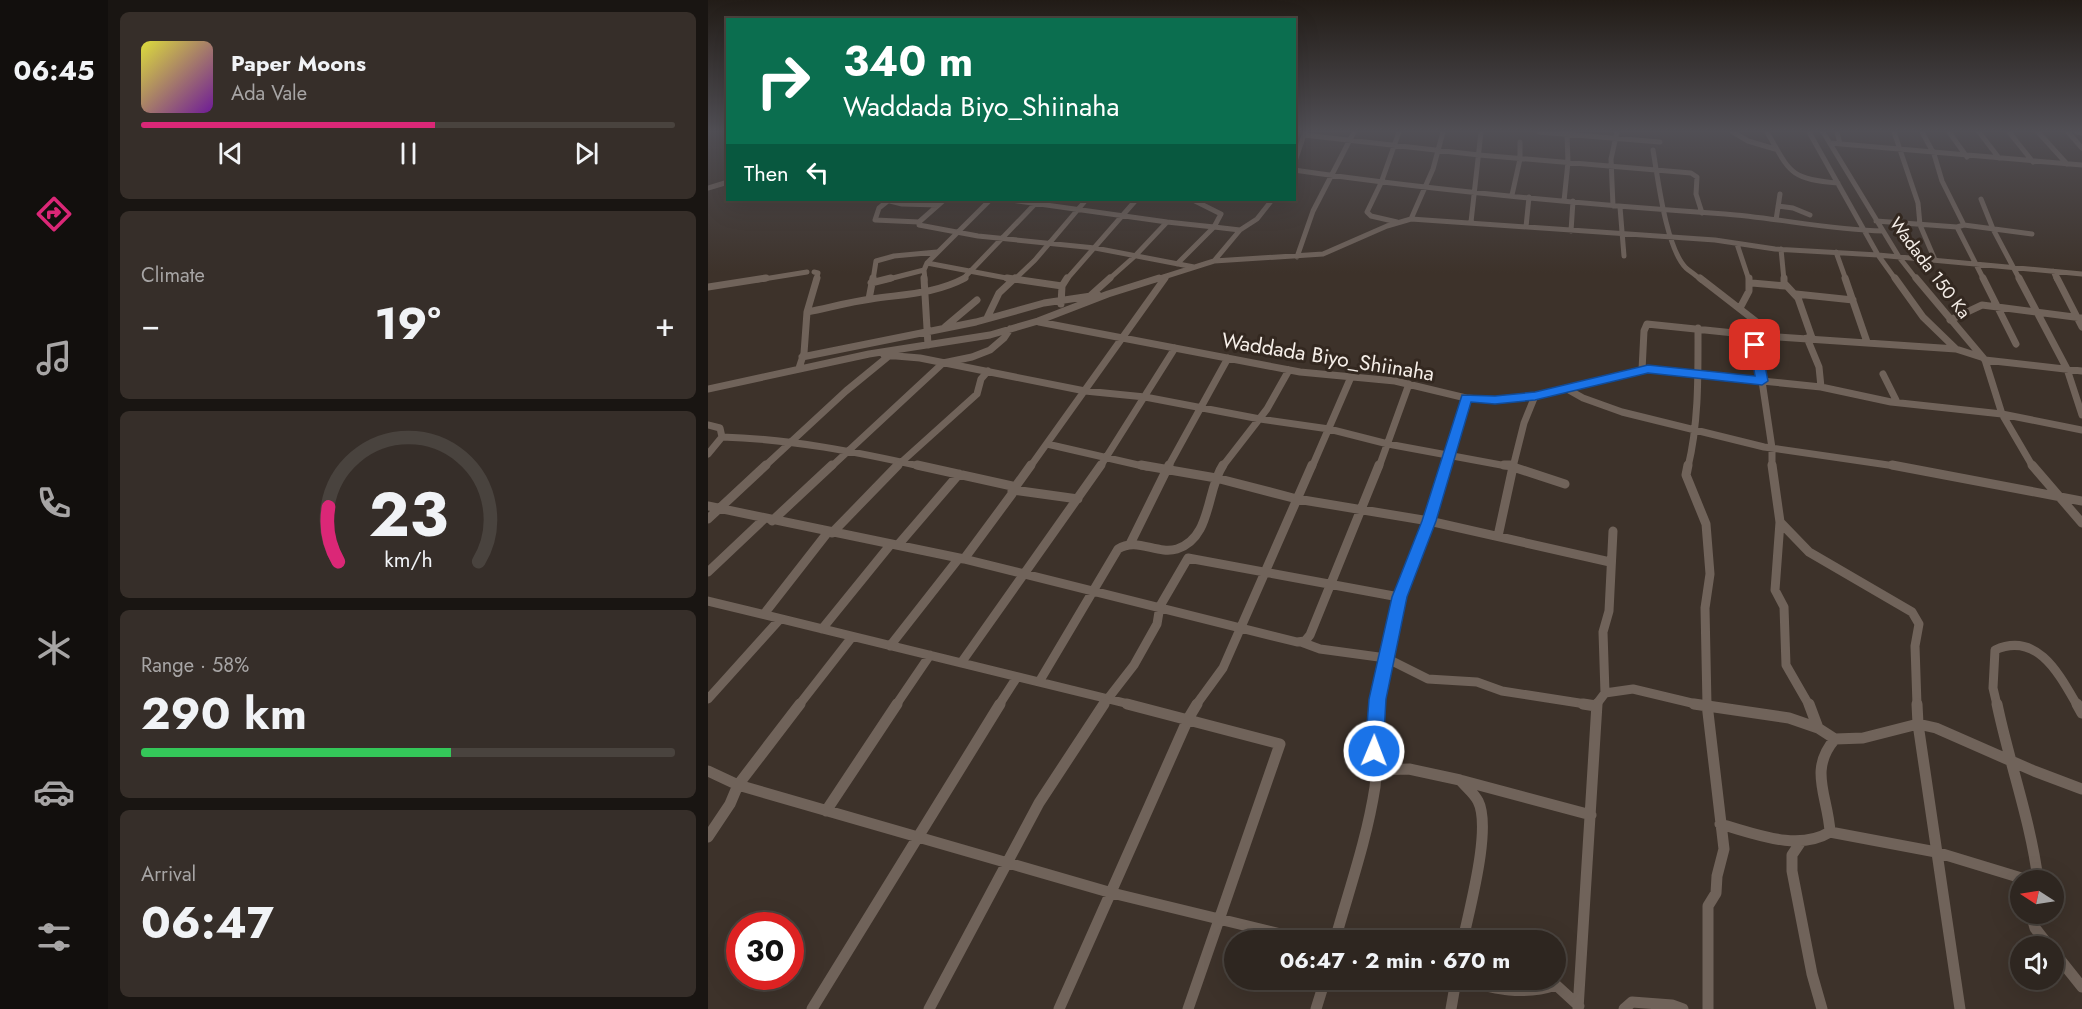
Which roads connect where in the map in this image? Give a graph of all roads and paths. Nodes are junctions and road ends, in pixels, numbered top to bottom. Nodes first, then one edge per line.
1 (1331, 179) edge
2 (1349, 179) edge
3 (1382, 179) edge
4 (1428, 179) edge
5 (1476, 179) edge
6 (1516, 179) edge
7 (1566, 179) edge
8 (1613, 179) edge
9 (1659, 179) edge
10 (1696, 179) edge
11 (1807, 179) edge
12 (1836, 179) edge
13 (1851, 179) edge
14 (1910, 179) edge
15 (1941, 179) edge
16 (726, 183) edge
17 (1381, 183) junction
18 (1838, 183) junction
19 (708, 188) edge
20 (1425, 188) junction
21 (1474, 192) junction
22 (1780, 194) dead end
23 (1512, 195) junction
24 (1529, 197) junction
25 (1981, 199) dead end
26 (886, 201) edge
27 (989, 201) edge
28 (1017, 201) edge
29 (1085, 201) edge
30 (1135, 201) edge
31 (1195, 201) edge
32 (1271, 201) edge
33 (1564, 201) junction
34 (1573, 201) junction
35 (916, 202) edge
36 (941, 202) edge
37 (1035, 204) junction
38 (1617, 206) junction
39 (1778, 206) junction
40 (1077, 209) junction
41 (1665, 211) junction
42 (1702, 213) junction
43 (1122, 215) junction
44 (1810, 215) dead end
45 (1411, 219) junction
46 (1776, 220) junction
47 (1876, 221) junction
48 (919, 222) junction
49 (1167, 222) junction
50 (1398, 222) junction
51 (1471, 222) junction
52 (1920, 225) junction
53 (1960, 226) junction
54 (1214, 227) junction
55 (1526, 227) junction
56 (1993, 229) junction
57 (1240, 230) junction
58 (1865, 230) junction
59 (1571, 231) junction
60 (1882, 231) junction
61 (956, 232) junction
62 (2032, 234) dead end
63 (1621, 235) junction
64 (1674, 238) junction
65 (999, 239) junction
66 (1050, 242) junction
67 (1737, 243) junction
68 (1095, 248) junction
69 (1781, 249) junction
70 (937, 252) junction
71 (1836, 252) junction
72 (1878, 255) junction
73 (1135, 256) junction
74 (1624, 256) dead end
75 (1297, 257) junction
76 (1899, 257) junction
77 (1935, 260) junction
78 (1214, 261) junction
79 (1177, 264) junction
80 (1977, 264) junction
81 (926, 267) junction
82 (1194, 267) junction
83 (2014, 268) junction
84 (971, 272) junction
85 (2053, 272) junction
86 (2082, 274) edge
87 (1167, 276) junction
88 (1014, 280) junction
89 (871, 283) junction
90 (1752, 283) junction
91 (1062, 286) junction
92 (1785, 286) junction
93 (708, 287) edge
94 (926, 293) junction
95 (1108, 294) junction
96 (1796, 294) junction
97 (1091, 295) junction
98 (869, 299) junction
99 (977, 300) dead end
100 (1853, 300) junction
101 (1062, 301) junction
102 (1999, 307) junction
103 (1740, 308) junction
104 (807, 312) junction
105 (2037, 312) junction
106 (1059, 314) junction
107 (2080, 317) edge
108 (987, 318) junction
109 (1950, 320) junction
110 (1038, 321) junction
111 (945, 327) junction
112 (2082, 327) edge
113 (1698, 328) junction
114 (1010, 329) junction
115 (928, 330) junction
116 (990, 335) junction
117 (1763, 336) junction
118 (1771, 336) junction
119 (1810, 338) junction
120 (1124, 339) junction
121 (1867, 342) junction
122 (2016, 344) dead end
123 (928, 345) junction
124 (1175, 348) junction
125 (995, 349) junction
126 (1956, 349) junction
127 (869, 354) junction
128 (890, 356) junction
129 (802, 357) junction
130 (1228, 358) junction
131 (1983, 359) junction
132 (943, 363) junction
133 (799, 368) junction
134 (2067, 369) junction
135 (1289, 370) junction
136 (1642, 370) junction
137 (988, 371) junction
138 (2082, 371) edge
139 (1698, 374) junction
140 (1883, 375) dead end
141 (1351, 377) junction
142 (1762, 381) junction
143 (1409, 384) junction
144 (1821, 387) junction
145 (708, 389) edge
146 (1567, 389) junction
147 (1085, 391) junction
148 (1535, 396) junction
149 (1145, 397) junction
150 (1466, 398) junction
151 (1891, 402) junction
152 (1202, 406) junction
153 (2002, 414) junction
154 (2082, 415) edge
155 (1260, 419) junction
156 (708, 425) edge
157 (1329, 429) junction
158 (1694, 429) junction
159 (2082, 430) edge
160 (722, 437) junction
161 (790, 442) junction
162 (1047, 444) junction
163 (1388, 444) junction
164 (1772, 448) junction
165 (848, 450) junction
166 (708, 453) edge
167 (1448, 454) junction
168 (1106, 458) junction
169 (901, 462) junction
170 (1513, 467) junction
171 (1166, 471) junction
172 (959, 474) junction
173 (1216, 478) junction
174 (1565, 484) dead end
175 (1013, 490) junction
176 (2058, 497) junction
177 (1297, 499) junction
178 (1078, 500) junction
179 (2082, 501) edge
180 (708, 506) edge
181 (721, 509) junction
182 (1359, 510) junction
183 (708, 519) edge
184 (768, 520) junction
185 (1429, 521) junction
186 (1780, 522) junction
187 (2082, 523) edge
188 (1613, 531) dead end
189 (830, 532) junction
190 (1498, 536) junction
191 (894, 544) junction
192 (1130, 544) junction
193 (962, 559) junction
194 (1610, 562) junction
195 (708, 572) edge
196 (1265, 573) junction
197 (1024, 574) junction
198 (1331, 585) junction
199 (1093, 591) junction
200 (1399, 597) junction
201 (708, 601) edge
202 (1159, 608) junction
203 (764, 614) junction
204 (780, 619) junction
205 (822, 629) junction
206 (1240, 629) junction
207 (852, 637) junction
208 (1299, 642) junction
209 (890, 646) junction
210 (930, 656) junction
211 (1386, 658) junction
212 (961, 663) junction
213 (1017, 677) junction
214 (1039, 682) junction
215 (1605, 693) junction
216 (708, 699) edge
217 (1107, 699) junction
218 (1596, 706) junction
219 (1707, 707) junction
220 (2082, 713) edge
221 (1188, 719) junction
222 (1918, 724) junction
223 (1818, 728) junction
224 (1835, 739) junction
225 (2009, 760) junction
226 (1374, 770) junction
227 (708, 771) edge
228 (1460, 780) junction
229 (738, 785) junction
230 (2082, 789) edge
231 (825, 811) junction
232 (1591, 815) junction
233 (1720, 824) junction
234 (1830, 832) junction
235 (918, 836) junction
236 (708, 837) edge
237 (1800, 843) junction
238 (1936, 852) junction
239 (1008, 862) junction
240 (2037, 870) edge
241 (2010, 875) edge
242 (1112, 893) junction
243 (1220, 919) junction
244 (1265, 930) edge
245 (1338, 930) edge
246 (1465, 930) edge
247 (2064, 964) edge
248 (2082, 987) edge
249 (1322, 990) edge
250 (1454, 990) edge
251 (1501, 990) edge
252 (1544, 990) edge
253 (1561, 990) edge
254 (1579, 1007) edge
255 (812, 1009) edge
256 (929, 1009) edge
257 (1059, 1009) edge
258 (1188, 1009) edge
259 (1317, 1009) edge
260 (1450, 1009) edge
261 (1624, 1009) edge
262 (1683, 1009) edge
263 (1708, 1009) edge
264 (1822, 1009) edge
265 (1960, 1009) edge

1 - 75 street
2 - 17 street
3 - 17 street
4 - 20 street
5 - 21 street
6 - 23 street
7 - 33 street
8 - 38 street
9 - 41 street
10 - 42 street
11 - 18 street
12 - 18 street, Wadada 150 Ka
13 - 47 street, Wadada 150 Ka
14 - 52 street
15 - 53 street
16 - 19 street
17 - 20 street
17 - 50 street
18 - 58 street, Wadada 150 Ka
20 - 21 street
20 - 45 street
21 - 23 street
21 - 51 street
22 - 39 street
23 - 24 street
24 - 33 street
24 - 55 street
25 - 56 street
26 - 48 street
27 - 61 street
28 - 37 street
29 - 40 street
30 - 43 street
31 - 54 street
32 - 57 street
33 - 34 street
34 - 38 street
34 - 59 street
35 - 36 street
36 - 48 street
37 - 40 street
37 - 65 street
38 - 41 street
38 - 63 street
39 - 44 street
39 - 46 street
40 - 43 street
40 - 66 street
41 - 42 street
41 - 64 street
42 - 46 street
43 - 49 street
43 - 68 street
45 - 50 street
45 - 51 street
46 - 58 street
47 - 52 street
47 - 60 street, Wadada 150 Ka
48 - 61 street
49 - 54 street
49 - 73 street
50 - 75 street
51 - 55 street
52 - 53 street
52 - 77 street
53 - 56 street
53 - 80 street
54 - 57 street
54 - 79 street
55 - 59 street
56 - 62 street
56 - 83 street
57 - 78 street
58 - 60 street
58 - 72 street, Wadada 150 Ka
59 - 63 street
60 - 76 street, Wadada 150 Ka
61 - 65 street
61 - 70 street
63 - 64 street
63 - 74 street
64 - 67 street
64 - 103 street
65 - 66 street
65 - 84 street
66 - 68 street
66 - 88 street
67 - 69 street
67 - 90 street
68 - 73 street
68 - 91 street
69 - 71 street
69 - 92 street
70 - 81 street
70 - 89 street
71 - 72 street
71 - 100 street
72 - 76 street
72 - 126 street, Wadada 150 Ka
73 - 79 street
73 - 97 street
75 - 78 street
76 - 77 street
76 - 109 street, Wadada 150 Ka
77 - 80 street
78 - 82 street
79 - 82 street
80 - 83 street
80 - 102 street
81 - 84 street
81 - 89 street
81 - 94 street
82 - 87 street
83 - 85 street
83 - 105 street
84 - 88 street
84 - 94 street
85 - 86 street
85 - 107 street
87 - 95 street
87 - 120 street
88 - 91 street
88 - 108 street
89 - 98 street
90 - 92 street
90 - 103 street
91 - 101 street
92 - 96 street
93 - 104 street
94 - 98 street
94 - 115 street
95 - 97 street
95 - 106 street
96 - 100 street
96 - 119 street
97 - 101 street
98 - 104 street
99 - 111 street
100 - 121 street
101 - 106 street
101 - 108 street
102 - 105 street
102 - 109 street
102 - 122 street
103 - 118 street
104 - 129 street
105 - 107 street
105 - 134 street
106 - 110 street
107 - 112 street
108 - 111 street
109 - 131 street, Wadada 150 Ka
110 - 114 street
110 - 120 street, Waddada Biyo_Shiinaha
111 - 115 street
113 - 117 street
113 - 136 street
113 - 139 street
114 - 116 street
114 - 125 street
115 - 123 street
115 - 129 street
116 - 123 street
116 - 125 street
117 - 118 street
117 - 142 street
118 - 119 street
119 - 121 street
119 - 144 street
120 - 124 street, Waddada Biyo_Shiinaha
120 - 147 street
121 - 126 street
123 - 127 street
124 - 130 street, Waddada Biyo_Shiinaha
124 - 149 street
125 - 132 street
126 - 131 street, Wadada 150 Ka
127 - 128 street
127 - 133 street
128 - 132 street
128 - 161 street
129 - 133 street
130 - 135 street, Waddada Biyo_Shiinaha
130 - 152 street
131 - 134 street
131 - 153 street, Wadada 150 Ka
132 - 137 street
132 - 165 street
133 - 145 street
134 - 138 street
134 - 154 street
135 - 141 street, Waddada Biyo_Shiinaha
135 - 155 street
136 - 139 street, Waddada Biyo_Shiinaha
136 - 146 street, Waddada Biyo_Shiinaha
137 - 147 street
137 - 169 street
139 - 142 street, Waddada Biyo_Shiinaha
139 - 158 street
140 - 151 street
141 - 143 street, Waddada Biyo_Shiinaha
141 - 157 street
142 - 144 street, Waddada Biyo_Shiinaha
142 - 164 street
143 - 150 street, Waddada Biyo_Shiinaha
143 - 163 street
144 - 151 street, Waddada Biyo_Shiinaha
146 - 148 street, Waddada Biyo_Shiinaha
146 - 158 street
147 - 149 street
147 - 162 street
148 - 150 street, Waddada Biyo_Shiinaha
148 - 170 street
149 - 152 street
149 - 168 street
150 - 167 street
151 - 153 street
152 - 155 street
152 - 171 street
153 - 159 street
153 - 176 street, Wadada 150 Ka
155 - 157 street
155 - 173 street
156 - 160 street
157 - 163 street
157 - 177 street
158 - 164 street
158 - 219 street
160 - 161 street
160 - 166 street
161 - 165 street
161 - 181 street
162 - 168 street
162 - 175 street
163 - 167 street
163 - 182 street
164 - 176 street
164 - 186 street
165 - 169 street
165 - 184 street
167 - 170 street
167 - 185 street
168 - 171 street
168 - 178 street
169 - 172 street
169 - 189 street
170 - 174 street
170 - 190 street
171 - 173 street
171 - 192 street
172 - 175 street
172 - 191 street
173 - 177 street
173 - 192 street
175 - 178 street
175 - 193 street
176 - 179 street
176 - 187 street, Wadada 150 Ka
177 - 182 street
177 - 196 street
178 - 197 street
180 - 181 street
181 - 183 street
181 - 184 street
182 - 185 street
182 - 198 street
184 - 189 street
184 - 195 street
185 - 190 street
185 - 200 street
186 - 222 street
186 - 223 street
188 - 194 street
189 - 191 street
189 - 203 street
190 - 194 street
191 - 193 street
191 - 205 street
192 - 199 street
193 - 197 street
193 - 209 street
194 - 215 street
196 - 198 street
196 - 202 street
196 - 206 street
197 - 199 street
197 - 212 street
198 - 200 street
198 - 208 street
199 - 202 street
199 - 214 street
200 - 211 street
201 - 203 street
202 - 206 street
202 - 217 street
203 - 204 street
204 - 205 street
204 - 216 street
205 - 207 street
206 - 208 street
206 - 221 street
207 - 209 street
207 - 229 street
208 - 211 street
209 - 210 street
210 - 212 street
210 - 231 street
211 - 218 street
211 - 226 street
212 - 213 street
213 - 214 street
213 - 235 street
214 - 217 street
215 - 218 street
215 - 219 street
217 - 221 street
217 - 239 street
218 - 232 street
219 - 223 street
219 - 233 street
220 - 225 street
221 - 242 street
221 - 243 street
222 - 224 street
222 - 225 street
222 - 238 street
223 - 224 street
224 - 234 street
225 - 230 street
225 - 240 street
226 - 228 street
226 - 245 street
227 - 229 street
228 - 232 street
228 - 246 street
229 - 231 street
229 - 236 street
231 - 235 street
232 - 254 street
233 - 237 street
233 - 263 street
234 - 237 street
234 - 238 street
235 - 239 street
235 - 255 street
237 - 264 street
238 - 241 street
238 - 265 street
239 - 242 street
239 - 256 street
242 - 243 street
242 - 257 street
243 - 244 street
243 - 258 street
247 - 248 street
249 - 259 street
250 - 260 street
251 - 252 street
253 - 254 street
261 - 262 street

